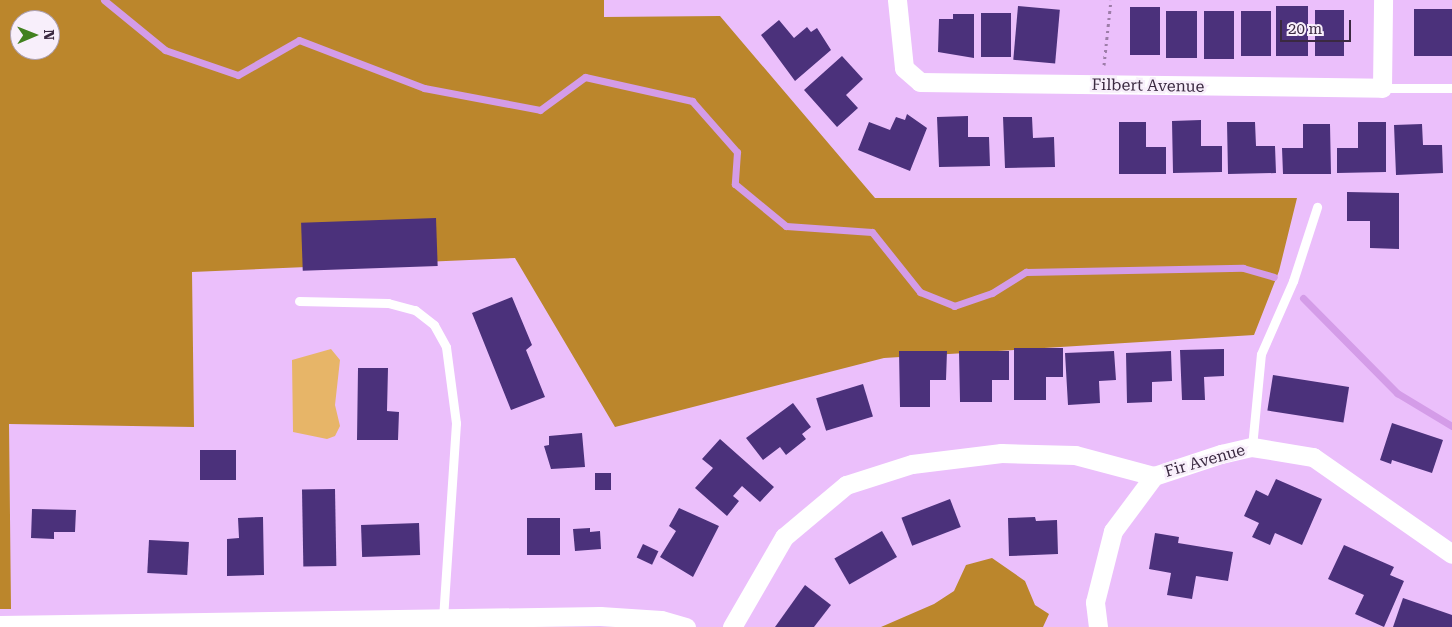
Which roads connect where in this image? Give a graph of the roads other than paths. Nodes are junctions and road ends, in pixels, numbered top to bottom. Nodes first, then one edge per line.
1 (897, 0) edge
2 (1383, 0) edge
3 (1382, 88) junction
4 (1452, 88) edge
5 (1317, 207) dead end
6 (300, 302) dead end
7 (1252, 448) junction
8 (1154, 476) junction
9 (1452, 554) edge
10 (433, 621) edge
11 (600, 622) edge
12 (267, 624) edge
13 (0, 625) edge
14 (90, 626) edge
15 (686, 627) edge
16 (732, 627) edge
17 (1098, 627) edge

1 - 3 street, Filbert Avenue
2 - 3 street
3 - 4 lane
5 - 7 lane
6 - 10 lane
7 - 8 street, Fir Avenue
7 - 9 street, Fir Avenue
8 - 16 street
8 - 17 street, Fir Avenue
10 - 11 street
10 - 12 street
11 - 15 street
12 - 14 street
13 - 14 street

